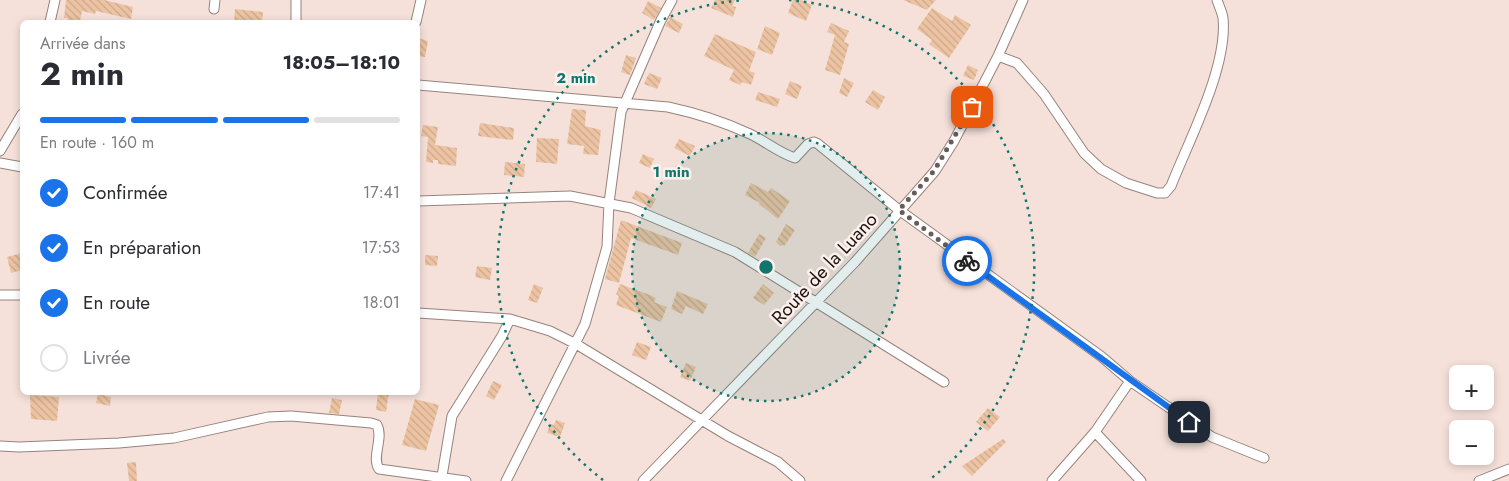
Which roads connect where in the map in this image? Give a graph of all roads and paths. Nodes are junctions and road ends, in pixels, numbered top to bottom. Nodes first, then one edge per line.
1 (55, 0) edge
2 (296, 0) edge
3 (422, 0) edge
4 (672, 0) edge
5 (1023, 0) edge
6 (1217, 0) edge
7 (50, 20) edge
8 (296, 20) edge
9 (417, 20) edge
10 (998, 56) junction
11 (420, 85) edge
12 (624, 103) junction
13 (20, 117) edge
14 (0, 151) edge
15 (0, 163) edge
16 (20, 167) edge
17 (420, 201) edge
18 (609, 203) junction
19 (899, 210) junction
20 (20, 294) edge
21 (0, 295) edge
22 (815, 303) junction
23 (420, 313) edge
24 (510, 318) junction
25 (576, 344) junction
26 (1130, 381) junction
27 (944, 382) dead end
28 (704, 420) junction
29 (1095, 432) junction
30 (0, 446) edge
31 (1264, 458) dead end
32 (1509, 469) edge
33 (442, 476) junction
34 (466, 481) edge
35 (506, 481) edge
36 (643, 481) edge
37 (800, 481) edge
38 (1052, 481) edge
39 (1141, 481) edge
40 (1479, 481) edge

1 - 7 street
2 - 8 street
3 - 9 street
4 - 12 street
5 - 10 street, Route de la Luano
6 - 10 street
10 - 19 street, Route de la Luano
11 - 12 street
12 - 18 street
12 - 19 street
13 - 14 street
15 - 16 street
17 - 18 street
18 - 22 street
18 - 25 street
19 - 22 street, Route de la Luano
19 - 26 street
20 - 21 street
22 - 27 street
22 - 28 street, Route de la Luano
23 - 24 street
24 - 25 street
24 - 33 street
25 - 28 street
25 - 35 street
26 - 29 street
26 - 31 street
28 - 36 street, Route de la Luano
28 - 37 street
29 - 38 street
29 - 39 street
30 - 33 street
32 - 40 street
33 - 34 street

